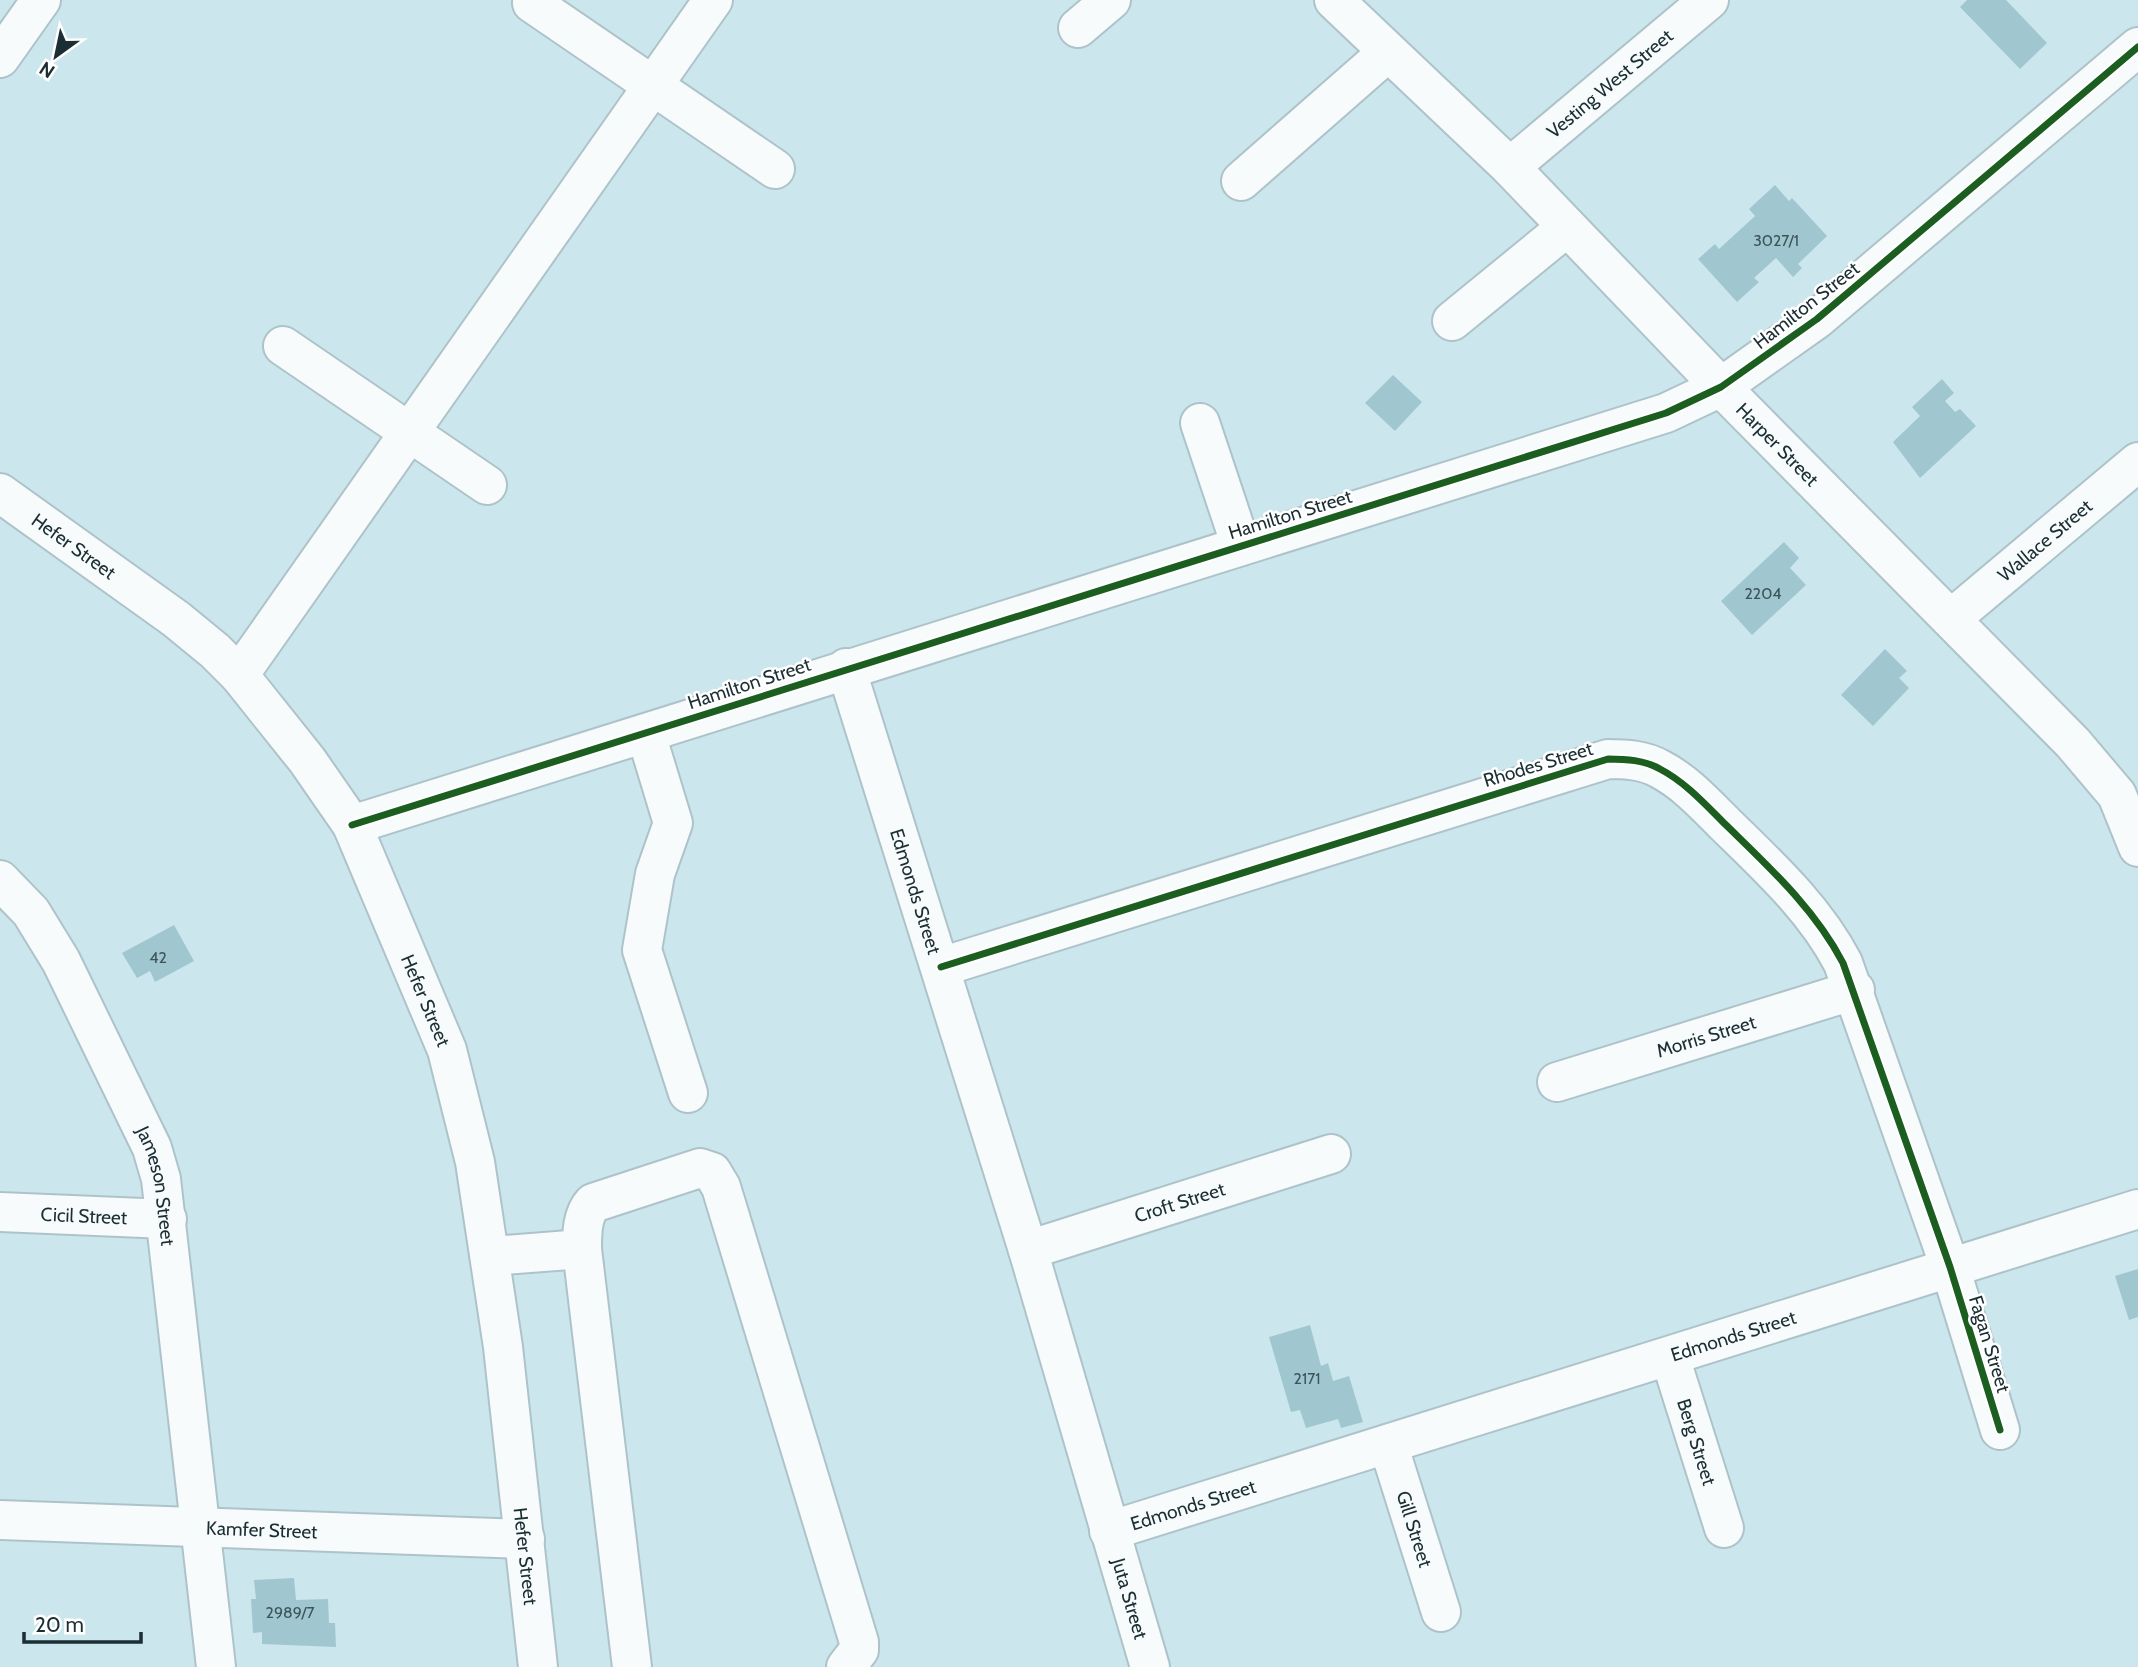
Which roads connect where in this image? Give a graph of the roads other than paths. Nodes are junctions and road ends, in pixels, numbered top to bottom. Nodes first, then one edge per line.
1 (40, 0) edge
2 (713, 0) edge
3 (1111, 0) edge
4 (1335, 0) edge
5 (1709, 0) edge
6 (531, 3) dead end
7 (1078, 28) dead end
8 (2138, 47) edge
9 (1388, 52) junction
10 (0, 58) edge
11 (652, 85) junction
12 (1510, 167) junction
13 (775, 169) dead end
14 (1241, 181) dead end
15 (1567, 227) junction
16 (1452, 321) dead end
17 (284, 346) dead end
18 (1721, 387) junction
19 (1200, 423) dead end
20 (412, 433) junction
21 (2138, 461) edge
22 (487, 485) dead end
23 (0, 493) edge
24 (1241, 546) junction
25 (1952, 618) junction
26 (846, 668) junction
27 (239, 675) junction
28 (646, 734) junction
29 (352, 825) junction
30 (2138, 847) edge
31 (0, 880) edge
32 (941, 967) junction
33 (1855, 990) junction
34 (1557, 1082) dead end
35 (688, 1093) dead end
36 (1331, 1154) dead end
37 (2138, 1209) edge
38 (0, 1212) edge
39 (167, 1219) junction
40 (582, 1249) junction
41 (1028, 1250) junction
42 (492, 1256) junction
43 (1950, 1267) junction
44 (1670, 1357) junction
45 (2000, 1430) dead end
46 (1388, 1444) junction
47 (0, 1520) edge
48 (1724, 1528) dead end
49 (201, 1530) junction
50 (1109, 1531) junction
51 (525, 1539) junction
52 (1441, 1612) dead end
53 (216, 1667) edge
54 (538, 1667) edge
55 (632, 1667) edge
56 (846, 1667) edge
57 (1150, 1667) edge

1 - 10 street
2 - 11 street
3 - 7 street
4 - 9 street, Harper Street
5 - 12 street, Vesting West Street
6 - 11 street
8 - 18 street, Hamilton Street
9 - 12 street, Harper Street
9 - 14 street
11 - 13 street
11 - 20 street
12 - 15 street, Harper Street
15 - 16 street
15 - 18 street, Harper Street
17 - 20 street
18 - 24 street, Hamilton Street
18 - 25 street, Harper Street
19 - 24 street
20 - 22 street
20 - 27 street
21 - 25 street, Wallace Street
23 - 27 street, Hefer Street
24 - 26 street, Hamilton Street
25 - 30 street, Harper Street
26 - 28 street, Hamilton Street
26 - 32 street, Edmonds Street
27 - 29 street, Hefer Street
28 - 29 street, Hamilton Street
28 - 35 street
29 - 42 street, Hefer Street
31 - 39 street, Jameson Street
32 - 33 street, Rhodes Street
32 - 41 street, Edmonds Street
33 - 34 street, Morris Street
33 - 43 street, Rhodes Street
36 - 41 street, Croft Street
37 - 43 street, Edmonds Street
38 - 39 street, Cicil Street
39 - 49 street, Jameson Street
40 - 42 street
40 - 55 street
40 - 56 street
41 - 50 street, Edmonds Street
42 - 51 street, Hefer Street
43 - 44 street, Edmonds Street
43 - 45 street, Fagan Street
44 - 46 street, Edmonds Street
44 - 48 street, Berg Street
46 - 50 street, Edmonds Street
46 - 52 street, Gill Street
47 - 49 street, Kamfer Street
49 - 51 street, Kamfer Street
49 - 53 street, Jameson Street
50 - 57 street, Juta Street
51 - 54 street, Hefer Street

